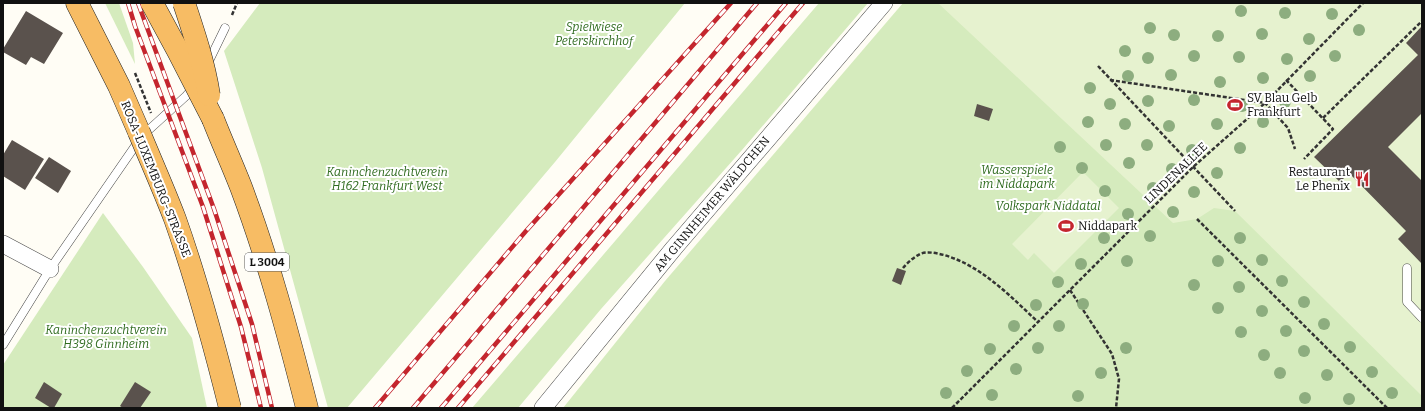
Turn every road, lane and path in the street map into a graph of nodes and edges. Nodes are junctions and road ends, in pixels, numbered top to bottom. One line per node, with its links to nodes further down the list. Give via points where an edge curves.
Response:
1 (77, 3): 27 (highway, ROSA-LUXEMBURG-STRASSE, bridge, via 128,105 174,218 196,282)
2 (152, 3): 13 (highway, L 3004, bridge)
3 (184, 3): 13 (highway, bridge, via 206,78)
4 (884, 3): 29 (street, AM GINNHEIMER WÄLDCHEN, via 674,248)
5 (1363, 3): 10 (path, LINDENALLEE)
6 (1422, 21): 12 (path)
7 (226, 28): 22 (lane, via 201,77 186,96 142,136)
8 (1098, 66): 9 (path)
9 (1110, 80): 11 (path); 16 (path)
10 (1286, 80): 11 (path, LINDENALLEE); 12 (path)
11 (1265, 103): 14 (path, via 1288,128); 16 (path, LINDENALLEE)
12 (1323, 118): 15 (path, via 1333,129)
13 (213, 120): 28 (highway, L 3004, via 241,186 263,251)
14 (1295, 149)
15 (1304, 159)
16 (1193, 167): 17 (path); 23 (path, LINDENALLEE)
17 (1235, 211)
18 (1197, 220): 32 (path)
19 (3, 244): 22 (street)
20 (903, 268): 25 (path, via 920,254 932,252 956,259 1000,288)
21 (1407, 268): 24 (lane, via 1407,302)
22 (50, 269): 26 (lane)
23 (1070, 290): 25 (path, LINDENALLEE); 31 (path, via 1112,354 1119,379)
24 (1422, 318)
25 (1038, 322): 30 (path, LINDENALLEE)
26 (3, 345)
27 (230, 408)
28 (307, 408)
29 (543, 408)
30 (952, 408)
31 (1116, 408)
32 (1387, 408)

